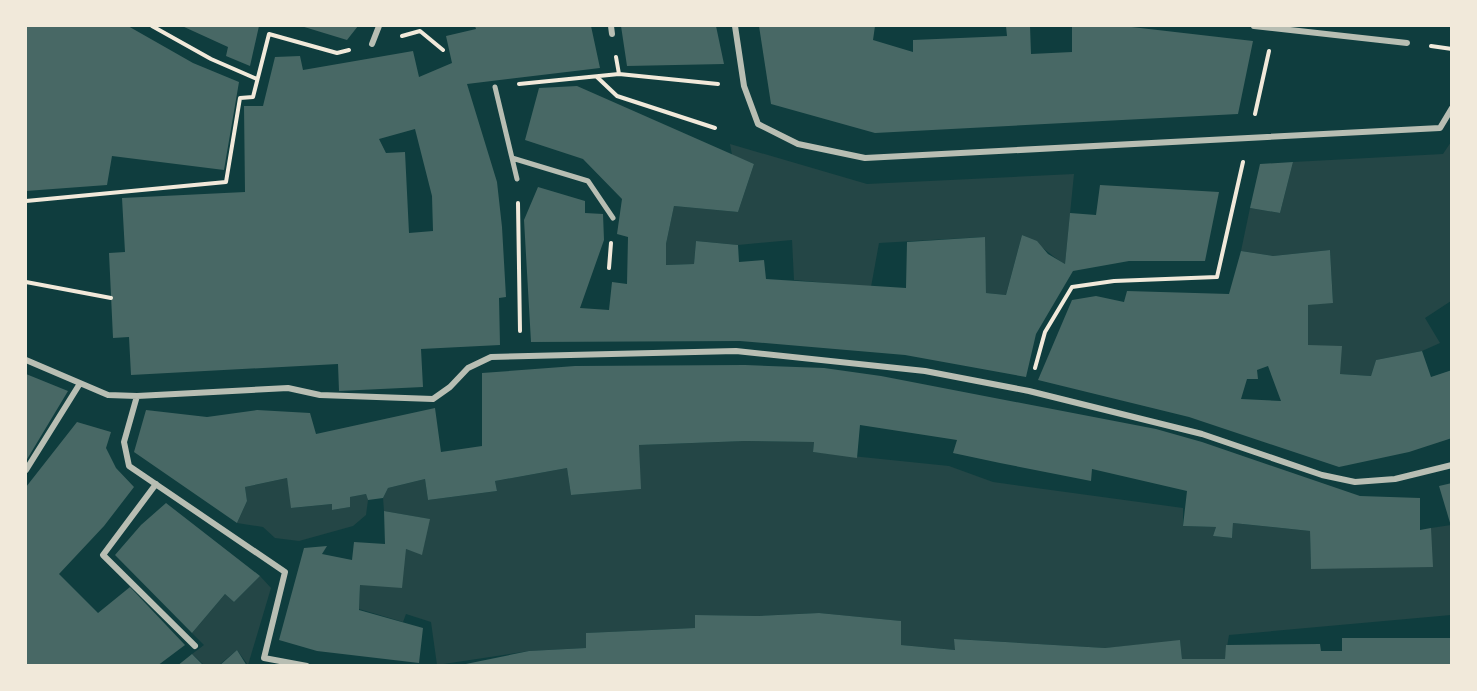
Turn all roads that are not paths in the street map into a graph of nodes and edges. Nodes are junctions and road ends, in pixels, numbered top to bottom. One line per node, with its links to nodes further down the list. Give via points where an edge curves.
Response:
1 (379, 26): 6 (street)
2 (611, 26): 5 (street)
3 (735, 26): 9 (street, via 744,86 758,124 798,144 865,158 1440,128)
4 (1254, 26): 7 (street)
5 (612, 34)
6 (372, 44)
7 (1407, 44)
8 (495, 87): 10 (street)
9 (1452, 108)
10 (512, 158): 11 (street); 12 (street, via 588,181)
11 (517, 179)
12 (613, 218)
13 (26, 360): 14 (street)
14 (79, 385): 15 (street, via 108,395); 17 (street)
15 (137, 396): 16 (street, via 288,388 320,395 433,399 468,368 491,357 736,351 925,371 1029,391 1202,434 1323,476 1355,482 1395,480); 18 (street, via 124,442 129,466)
16 (1452, 465)
17 (26, 470)
18 (156, 484): 19 (street, via 103,555); 20 (street, via 285,572 264,658)
19 (195, 646)
20 (307, 666)

